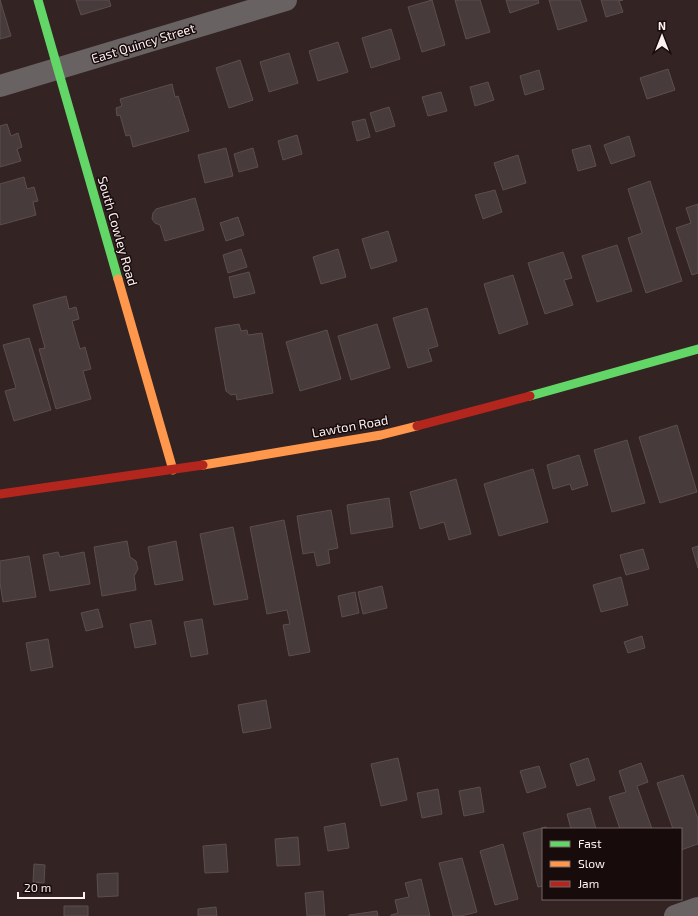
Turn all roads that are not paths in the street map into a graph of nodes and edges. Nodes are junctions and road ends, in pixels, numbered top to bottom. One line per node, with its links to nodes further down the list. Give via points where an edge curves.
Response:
1 (38, 0): 3 (street, South Cowley Road)
2 (286, 0): 3 (street, East Quincy Street)
3 (58, 68): 4 (street, East Quincy Street); 6 (street, South Cowley Road)
4 (0, 86)
5 (698, 348): 6 (street, Lawton Road, via 572,385 381,435)
6 (173, 470): 7 (street, Lawton Road)
7 (0, 494)
8 (698, 908): 9 (street)
9 (674, 916)

